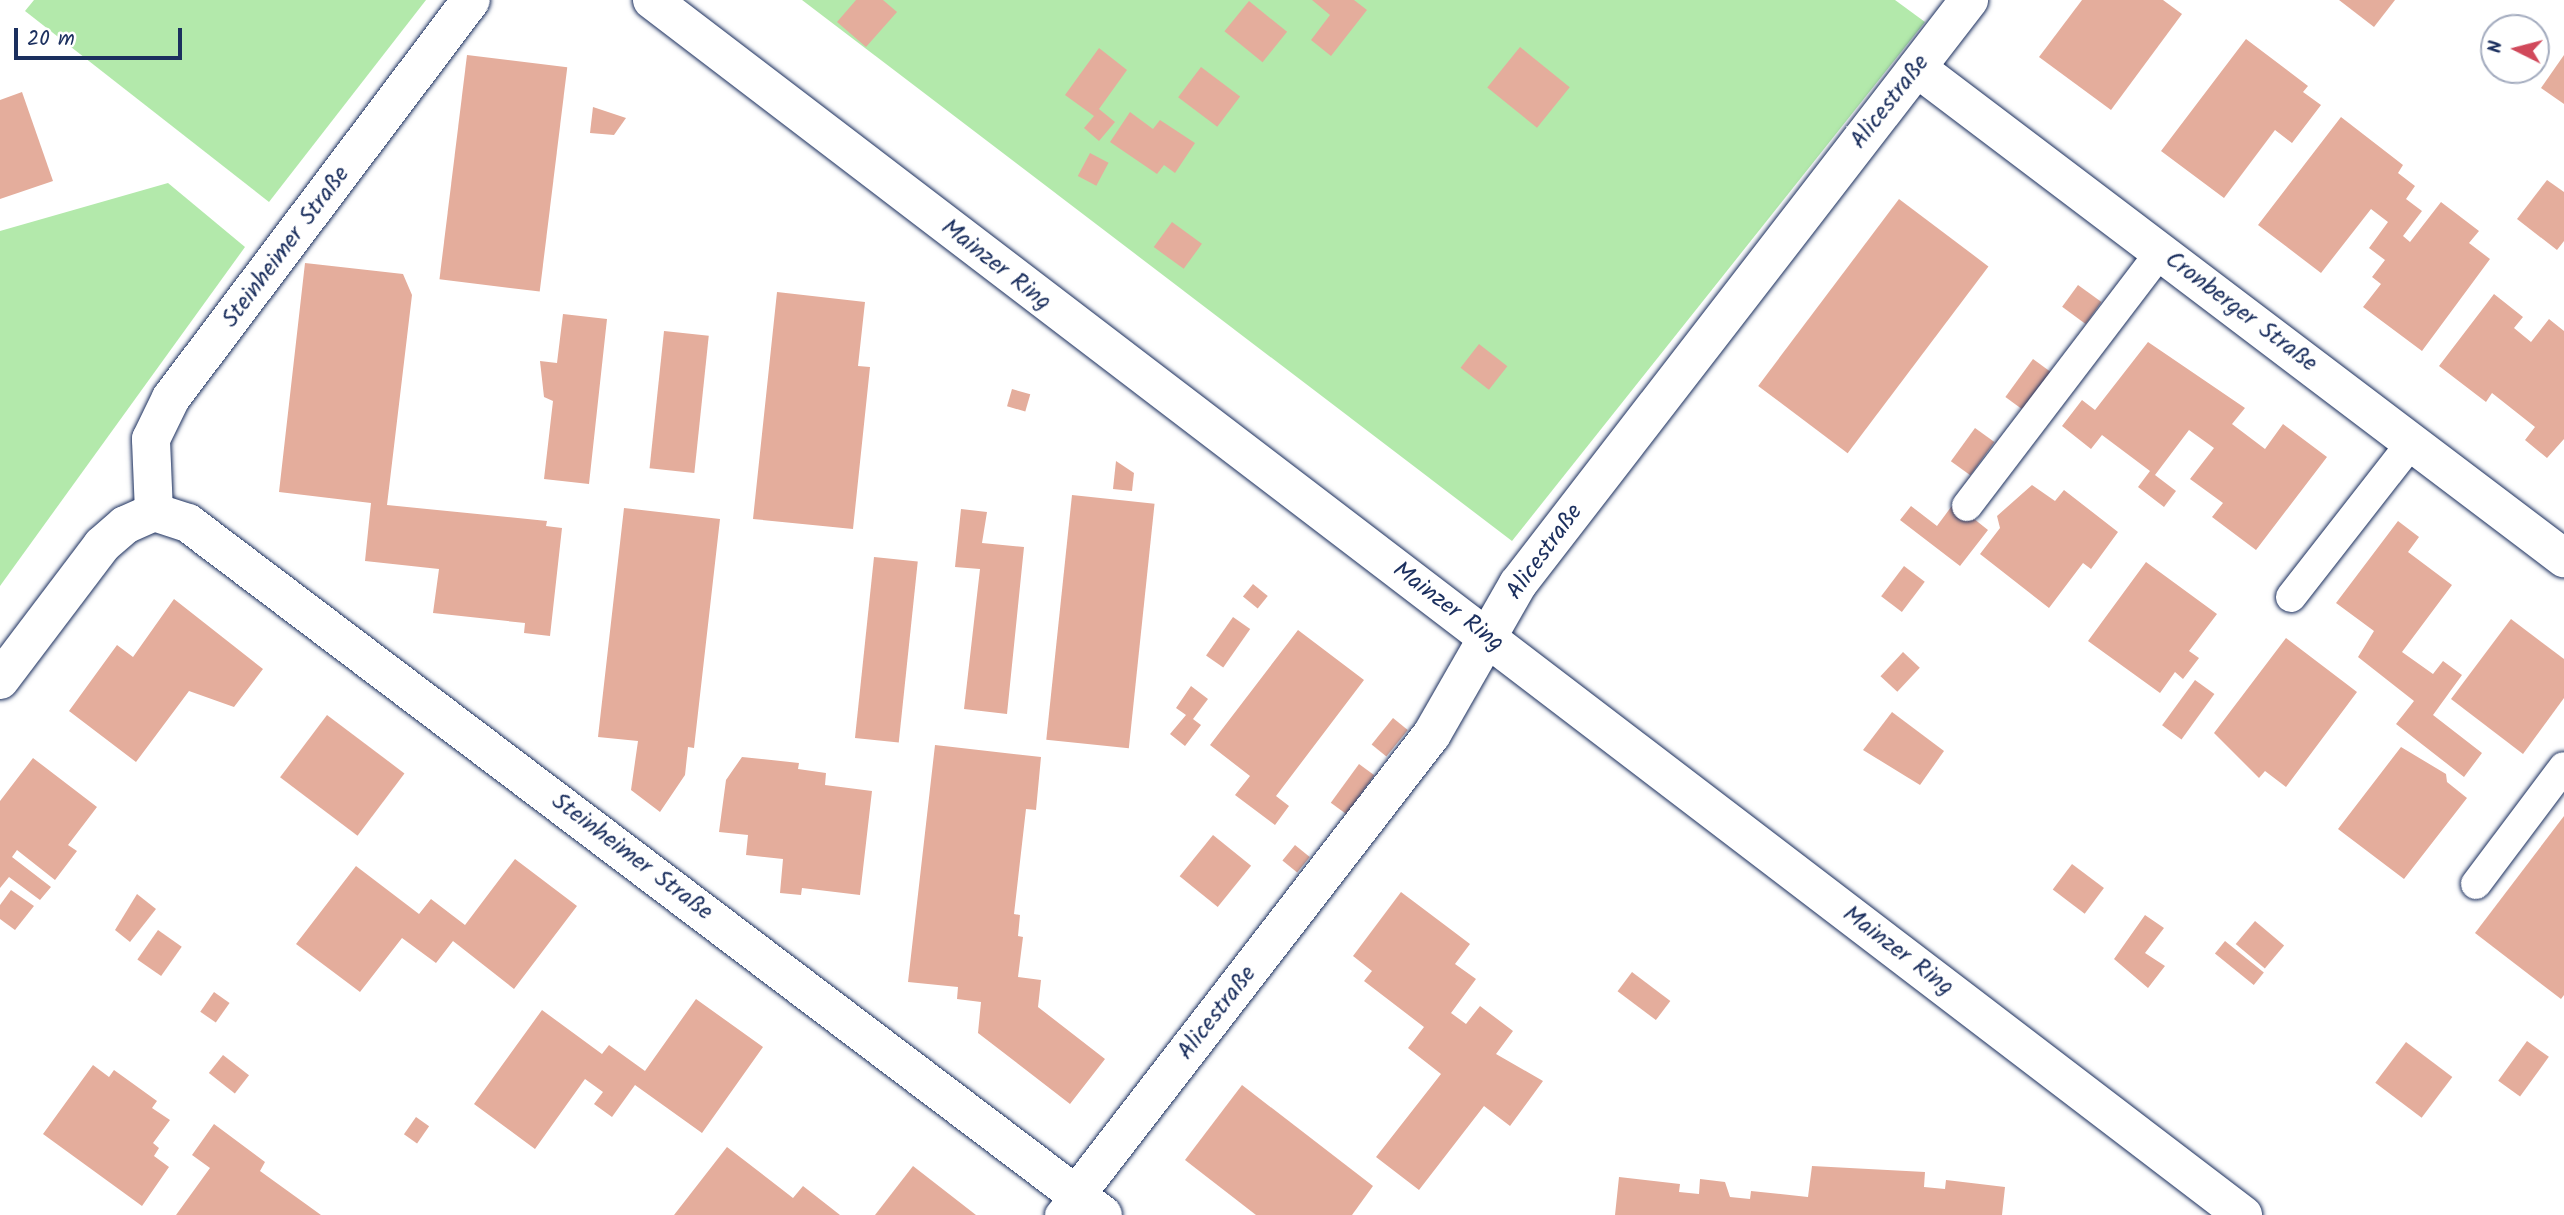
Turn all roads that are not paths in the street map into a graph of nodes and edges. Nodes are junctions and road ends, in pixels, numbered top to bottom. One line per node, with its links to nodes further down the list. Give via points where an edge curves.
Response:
1 (471, 0): 8 (street, Steinheimer Straße, via 172,397 151,439)
2 (652, 0): 11 (street, Mainzer Ring)
3 (1969, 0): 4 (street, Alicestraße)
4 (1917, 68): 5 (street, Cronberger Straße); 11 (street, Alicestraße, via 1518,584)
5 (2161, 251): 6 (street, Cronberger Straße); 7 (lane)
6 (2412, 442): 9 (street, Cronberger Straße); 10 (lane)
7 (1967, 506)
8 (154, 512): 12 (street, via 102,545); 15 (street, Steinheimer Straße, via 188,523)
9 (2564, 558)
10 (2291, 597)
11 (1488, 637): 15 (street, Alicestraße, via 1432,734); 16 (street, Mainzer Ring)
12 (0, 680)
13 (2564, 767): 14 (lane)
14 (2476, 884)
15 (1080, 1208)
16 (2243, 1215)

